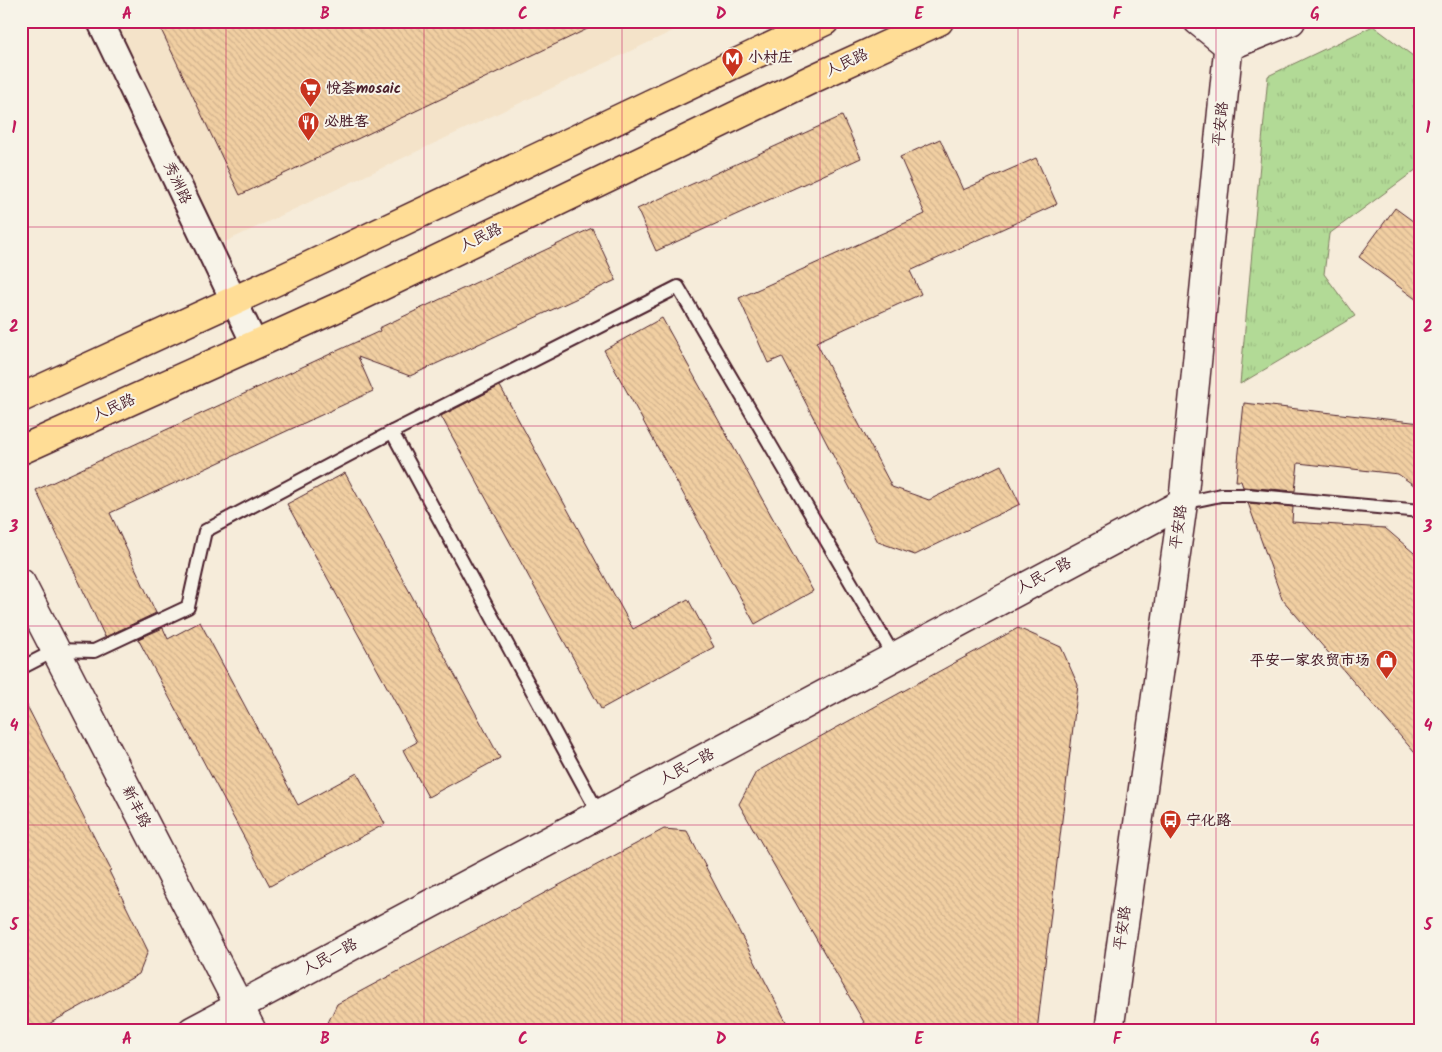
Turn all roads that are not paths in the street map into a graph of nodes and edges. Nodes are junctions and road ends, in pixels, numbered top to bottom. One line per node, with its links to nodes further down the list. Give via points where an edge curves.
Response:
1 (100, 21): 7 (street, 秀洲路)
2 (825, 21): 7 (main road)
3 (939, 21): 8 (main road, 人民路)
4 (1198, 21): 6 (street)
5 (1291, 21): 6 (street)
6 (1230, 34): 12 (street, 平安路)
7 (233, 301): 8 (street, 秀洲路); 9 (main road)
8 (255, 345): 11 (main road, 人民路)
9 (21, 398)
10 (392, 432): 15 (lane, via 205,531 188,607 94,651); 16 (lane, via 678,287); 18 (lane)
11 (21, 450)
12 (1182, 503): 13 (lane, via 1221,495 1246,495); 16 (street, 人民一路); 22 (street, 平安路)
13 (1421, 511)
14 (21, 583): 15 (street, 新丰路)
15 (56, 650): 17 (lane); 19 (street, 新丰路)
16 (894, 656): 18 (street, 人民一路)
17 (21, 668)
18 (599, 814): 19 (street, 人民一路)
19 (238, 1006): 20 (street, 人民一路); 21 (street, 新丰路)
20 (192, 1031)
21 (252, 1031)
22 (1109, 1031)

